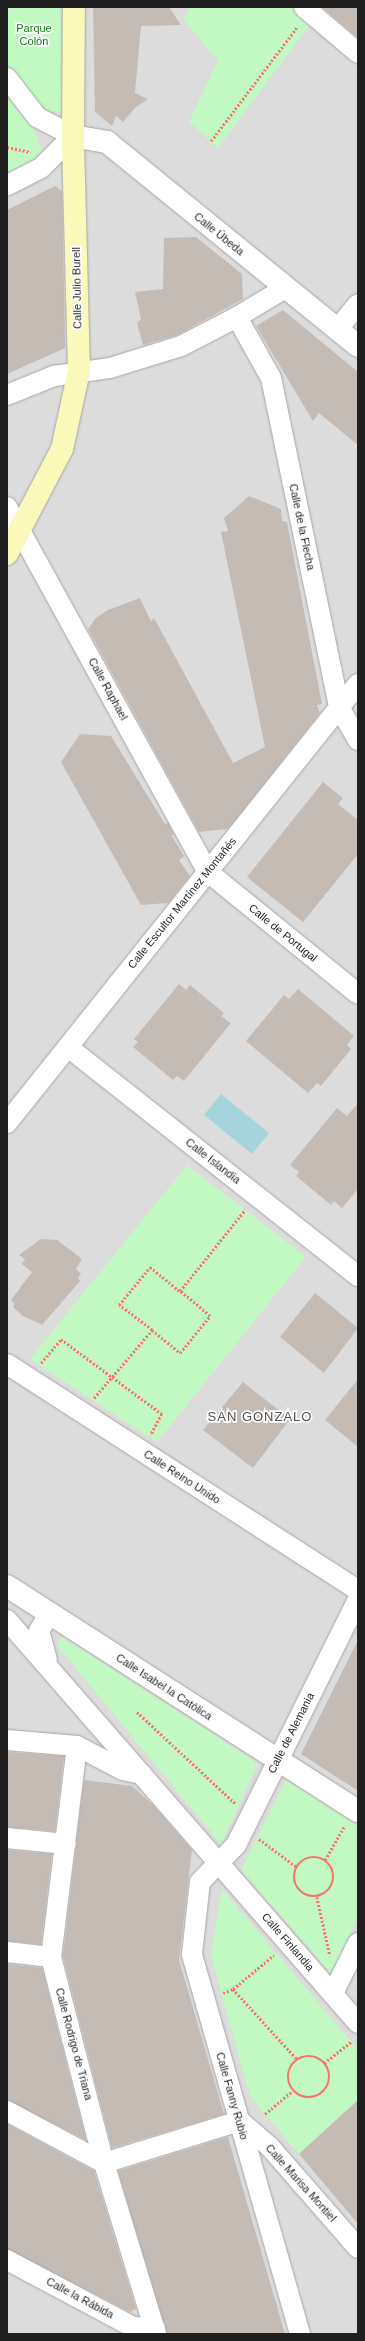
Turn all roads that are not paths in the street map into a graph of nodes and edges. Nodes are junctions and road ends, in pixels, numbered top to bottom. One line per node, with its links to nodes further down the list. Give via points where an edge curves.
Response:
1 (74, 7): 5 (main road, Calle Julio Burell)
2 (303, 13): 3 (street)
3 (358, 53)
4 (7, 78): 5 (street, via 37,117)
5 (73, 136): 6 (street, via 41,168); 7 (street, Calle Úbeda, via 107,142); 12 (main road, Calle Julio Burell)
6 (7, 185)
7 (285, 288): 9 (street); 10 (street, Calle Úbeda)
8 (358, 304): 10 (street)
9 (237, 317): 12 (street, via 181,346 110,368); 18 (street, Calle de la Flecha, via 271,378)
10 (337, 330): 11 (street, Calle Úbeda)
11 (358, 346)
12 (79, 372): 13 (street, via 54,376); 15 (main road, Calle Julio Burell, via 62,449)
13 (7, 395)
14 (7, 507): 15 (street, Calle Raphael)
15 (21, 529): 16 (main road, Calle Julio Burell); 20 (street, Calle Raphael)
16 (7, 554)
17 (358, 684): 18 (street, Calle Escultor Martínez Montañés)
18 (339, 707): 19 (street, Calle de la Flecha); 20 (street, Calle Escultor Martínez Montañés)
19 (358, 740)
20 (208, 872): 21 (street, Calle de Portugal); 22 (street, Calle Escultor Martínez Montañés)
21 (358, 994)
22 (68, 1047): 23 (street, Calle Escultor Martínez Montañés); 24 (street, Calle Islandia)
23 (7, 1123)
24 (358, 1276)
25 (7, 1364): 27 (street, Calle Reino Unido)
26 (7, 1586): 29 (street, Calle Isabel la Católica)
27 (358, 1590)
28 (358, 1599): 34 (street, Calle de Alemania)
29 (50, 1613): 31 (street, via 39,1631); 34 (street, Calle Isabel la Católica)
30 (7, 1620): 31 (street)
31 (48, 1664): 35 (street)
32 (7, 1740): 33 (street)
33 (77, 1746): 35 (street, via 123,1770); 38 (street, Calle Rodrigo de Triana)
34 (278, 1760): 36 (street, Calle Isabel la Católica); 39 (street, Calle de Alemania, via 236,1845)
35 (142, 1774): 39 (street)
36 (353, 1815)
37 (7, 1838): 38 (street)
38 (66, 1844): 42 (street, Calle Rodrigo de Triana)
39 (218, 1861): 43 (street, Calle Finlandia); 46 (street, Calle Fanny Rubio, via 200,1882 192,1954)
40 (358, 1943): 43 (street)
41 (7, 1952): 42 (street)
42 (51, 1957): 47 (street, Calle Rodrigo de Triana)
43 (333, 1993): 44 (street, Calle Finlandia)
44 (358, 2023)
45 (7, 2111): 47 (street)
46 (240, 2121): 47 (street); 48 (street, Calle Marisa Montiel, via 269,2146); 51 (street, Calle Fanny Rubio)
47 (104, 2163): 50 (street, Calle Rodrigo de Triana)
48 (358, 2248)
49 (7, 2260): 50 (street, Calle la Rábida, via 133,2327)
50 (155, 2331)
51 (300, 2334)

